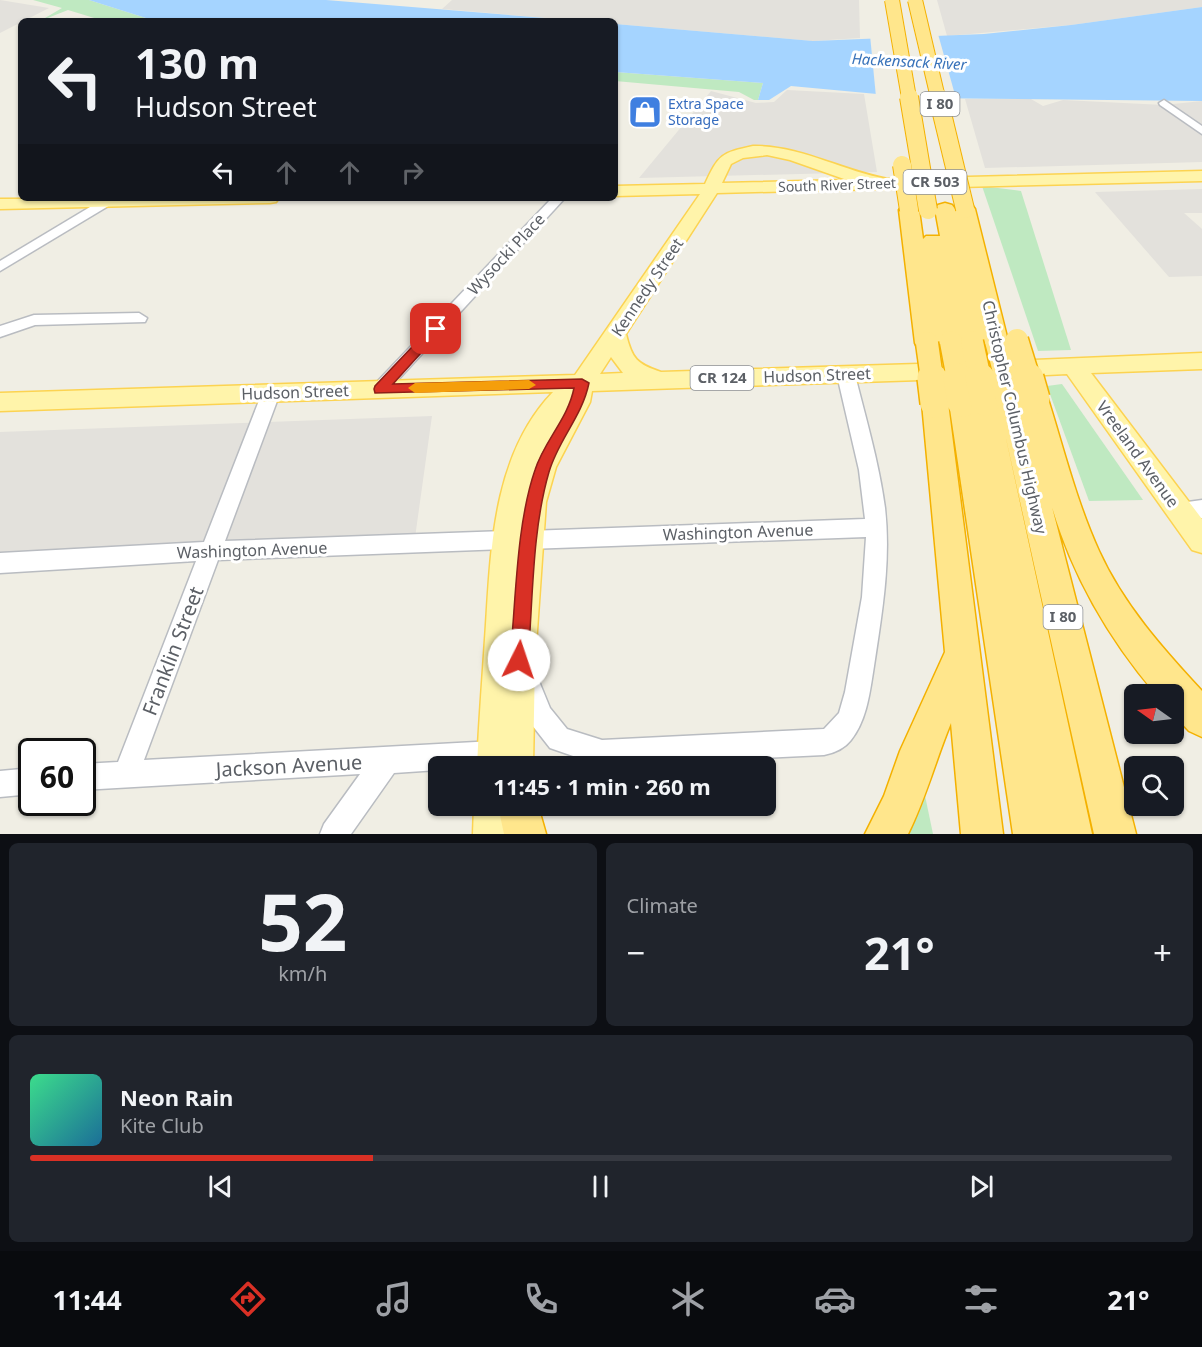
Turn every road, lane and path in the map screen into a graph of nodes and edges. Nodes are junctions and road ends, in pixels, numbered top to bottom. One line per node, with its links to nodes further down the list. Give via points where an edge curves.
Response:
1 (880, 0): 6 (highway)
2 (892, 0): 18 (highway, Christopher Columbus Highway / I 80, bridge)
3 (903, 0): 18 (highway, Christopher Columbus Highway / I 80)
4 (915, 0): 18 (highway, Christopher Columbus Highway / I 80, bridge)
5 (1164, 103): 7 (street)
6 (896, 116)
7 (1202, 131)
8 (900, 151): 18 (highway, Christopher Columbus Highway / I 80, bridge)
9 (1202, 176): 10 (main road, South River Street / CR 503)
10 (888, 184): 12 (main road, South River Street / CR 503); 12 (main road, Kennedy Street, via 782,152 754,150 724,161)
11 (648, 190): 12 (main road, South River Street / CR 503); 13 (main road, South River Street / CR 503); 19 (main road, via 678,204 685,213)
12 (711, 190): 19 (main road, Kennedy Street)
13 (618, 191)
14 (146, 201): 16 (main road)
15 (555, 201): 31 (street, Wysocki Place)
16 (105, 202): 17 (main road); 20 (street)
17 (0, 204)
18 (937, 209): 24 (highway, Christopher Columbus Highway / I 80); 24 (highway, Christopher Columbus Highway / I 80); 24 (highway, Christopher Columbus Highway / I 80, via 986,296)
19 (687, 227): 23 (main road, Kennedy Street)
20 (0, 267)
21 (139, 318): 22 (street, via 34,320)
22 (0, 332)
23 (615, 333): 28 (main road, via 621,358 637,373); 29 (main road, Kennedy Street)
24 (973, 341): 33 (highway, Christopher Columbus Highway / I 80, bridge); 33 (highway, Christopher Columbus Highway / I 80, bridge); 33 (highway, bridge)
25 (1202, 361): 26 (main road, Hudson Street / CR 124)
26 (1074, 367): 27 (main road, Hudson Street / CR 124); 36 (main road, Vreeland Avenue)
27 (846, 375): 28 (main road, Hudson Street / CR 124); 37 (street, via 863,445)
28 (661, 380): 29 (main road, Hudson Street / CR 124)
29 (582, 383): 30 (main road, Hudson Street / CR 124); 35 (main road, via 558,401); 38 (main road, via 578,402 543,468)
30 (512, 385): 31 (main road, Hudson Street / CR 124); 35 (main road, via 528,394 541,410)
31 (380, 389): 32 (main road, Hudson Street / CR 124)
32 (271, 393): 34 (main road, Hudson Street / CR 124); 40 (street, Franklin Street)
33 (985, 401): 42 (highway, Christopher Columbus Highway / I 80); 44 (highway, via 1078,537 1119,619 1153,666); 62 (highway, Christopher Columbus Highway / I 80); 63 (highway, Christopher Columbus Highway / I 80); 64 (highway, Christopher Columbus Highway / I 80)
34 (0, 402)
35 (540, 427): 38 (main road, via 514,491)
36 (1191, 509): 39 (main road, Vreeland Avenue)
37 (876, 528): 38 (street, Washington Avenue); 43 (street, via 875,587 855,700 849,721 829,741 602,753 560,739 541,716)
38 (516, 540): 40 (street, Washington Avenue); 43 (main road); 45 (main road)
39 (1202, 541)
40 (210, 551): 41 (street, Washington Avenue); 49 (street, Franklin Street)
41 (0, 563)
42 (962, 651): 60 (highway); 61 (highway, Christopher Columbus Highway / I 80)
43 (519, 660): 46 (main road)
44 (1202, 718)
45 (501, 756)
46 (502, 756)
47 (386, 761): 48 (street, Jackson Avenue); 49 (street, Jackson Avenue); 56 (street)
48 (428, 761)
49 (126, 774): 50 (street, Jackson Avenue)
50 (96, 776)
51 (18, 782): 52 (street)
52 (0, 784)
53 (492, 816): 57 (main road)
54 (515, 816): 58 (street)
55 (519, 816): 59 (highway)
56 (334, 834)
57 (491, 834)
58 (512, 834)
59 (525, 834)
60 (886, 834)
61 (982, 834)
62 (1034, 834)
63 (1071, 834)
64 (1115, 834)

